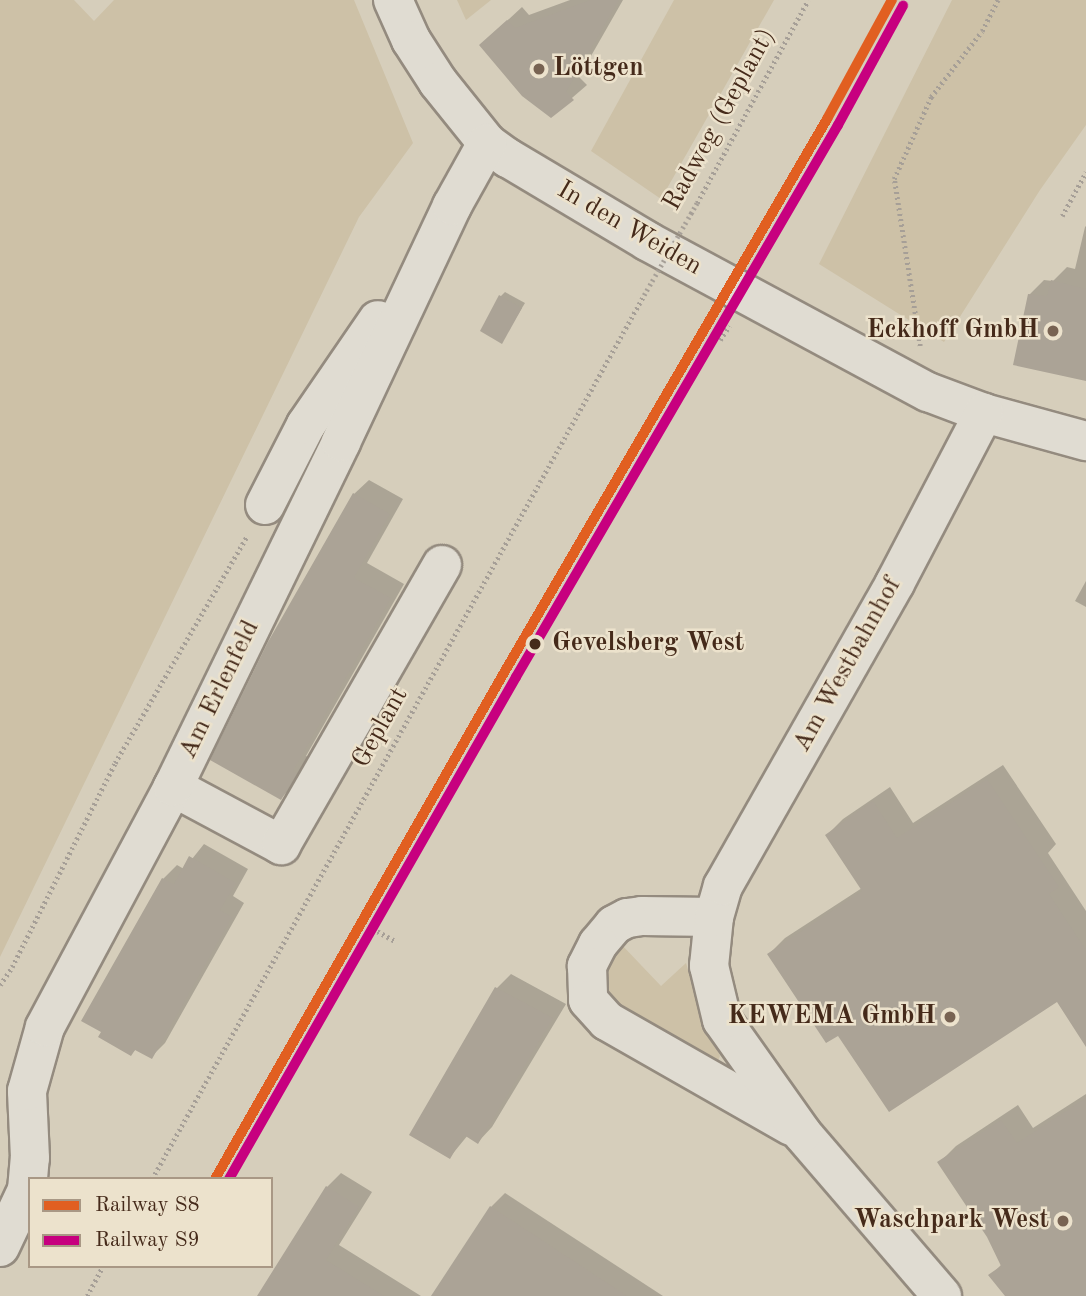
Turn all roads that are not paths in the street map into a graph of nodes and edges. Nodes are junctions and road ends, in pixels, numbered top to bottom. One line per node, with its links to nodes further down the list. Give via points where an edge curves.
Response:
1 (393, 0): 2 (street, In den Weiden, via 438,82)
2 (487, 143): 3 (street, Am Erlenfeld); 4 (street, In den Weiden, via 647,241 928,392)
3 (409, 301): 6 (street, via 380,316 306,425); 8 (street, Am Erlenfeld)
4 (984, 414): 5 (street, In den Weiden); 9 (street, Am Westbahnhof, via 895,583 723,886)
5 (1086, 441)
6 (265, 505)
7 (442, 565): 8 (street, via 281,845)
8 (173, 787): 11 (street, Am Erlenfeld, via 45,1027 27,1091)
9 (714, 918): 10 (street, Am Westbahnhof, via 709,966 722,1020); 10 (street, Am Westbahnhof, via 642,916 614,925 587,966 589,1000 607,1021)
10 (802, 1133): 14 (street, Am Westbahnhof)
11 (28, 1177)
12 (28, 1179): 13 (street, Am Erlenfeld)
13 (0, 1247)
14 (942, 1296)

